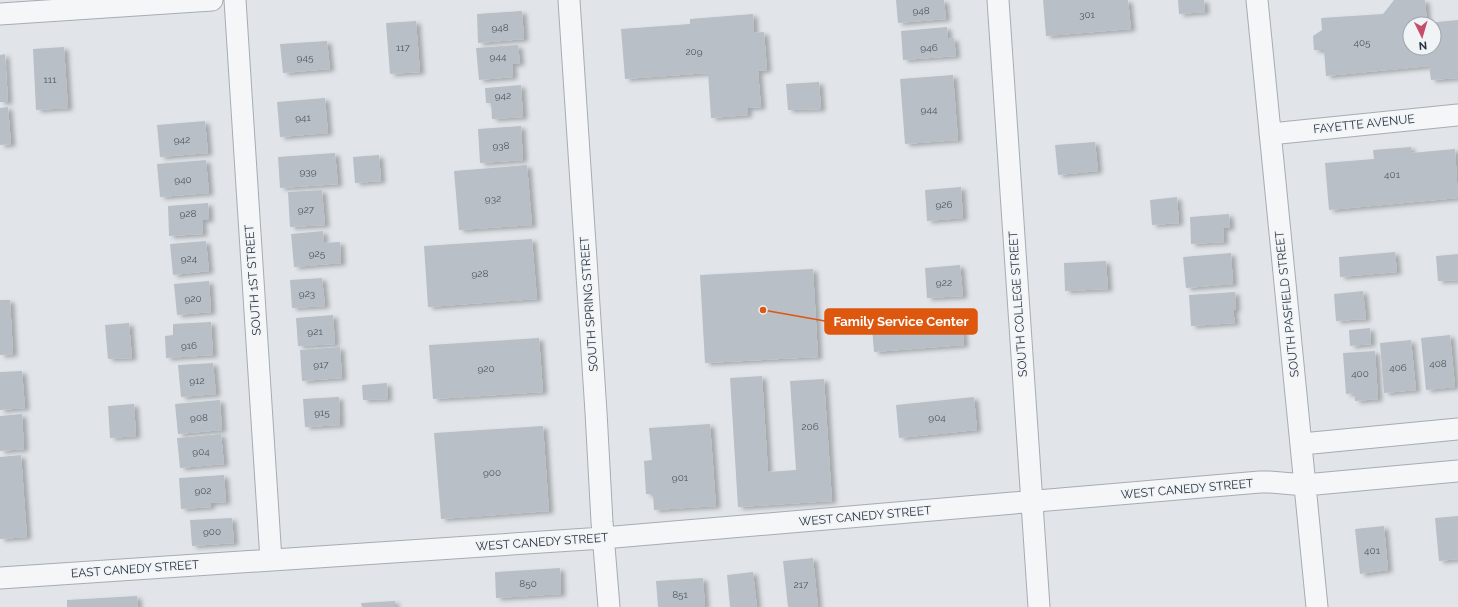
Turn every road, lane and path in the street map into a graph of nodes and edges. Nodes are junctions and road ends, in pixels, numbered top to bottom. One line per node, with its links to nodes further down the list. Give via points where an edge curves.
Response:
1 (212, 0): 6 (street)
2 (235, 0): 15 (street, SOUTH 1ST STREET)
3 (568, 0): 14 (street, SOUTH SPRING STREET)
4 (998, 0): 13 (street, SOUTH COLLEGE STREET)
5 (1257, 0): 8 (street, SOUTH PASFIELD STREET)
6 (0, 14)
7 (1458, 115): 8 (street, FAYETTE AVENUE)
8 (1270, 134): 10 (street, SOUTH PASFIELD STREET)
9 (1458, 429): 10 (street)
10 (1302, 444): 12 (street, SOUTH PASFIELD STREET)
11 (1458, 471): 12 (street, WEST CANEDY STREET)
12 (1305, 486): 13 (street, WEST CANEDY STREET, via 1260,482); 19 (street, SOUTH PASFIELD STREET)
13 (1032, 502): 14 (street, WEST CANEDY STREET); 18 (street, SOUTH COLLEGE STREET)
14 (603, 538): 15 (street, WEST CANEDY STREET); 17 (street, SOUTH SPRING STREET)
15 (270, 560): 16 (street, EAST CANEDY STREET)
16 (0, 578)
17 (609, 607)
18 (1039, 607)
19 (1317, 607)

